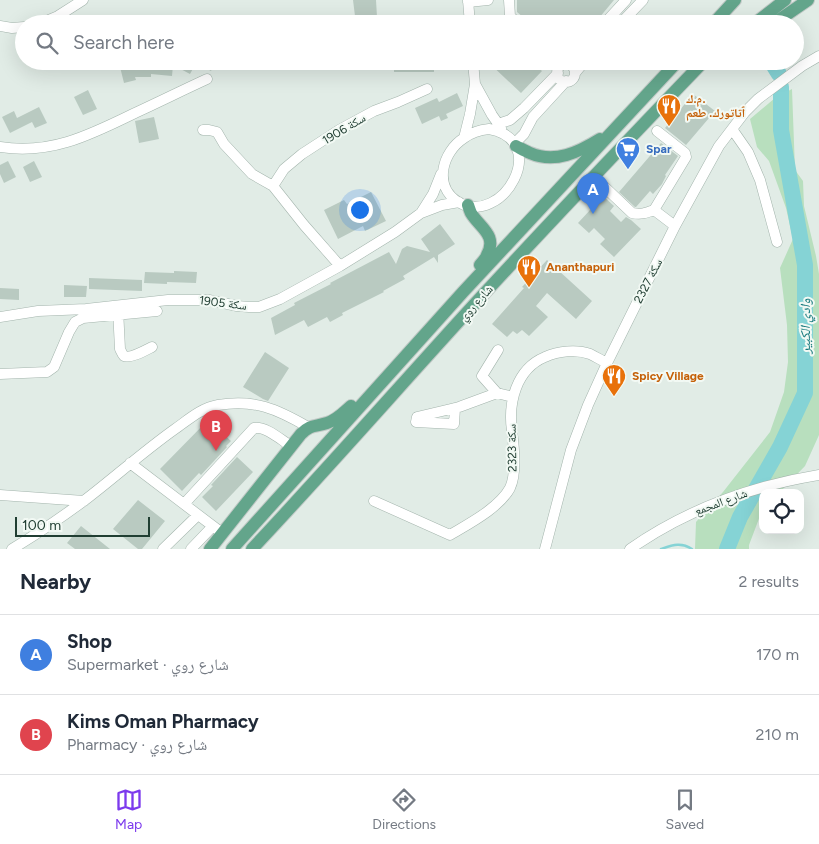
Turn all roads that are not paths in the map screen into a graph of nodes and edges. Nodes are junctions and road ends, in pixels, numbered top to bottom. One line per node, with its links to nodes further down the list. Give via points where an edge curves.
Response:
1 (83, 0): 11 (street)
2 (488, 0): 9 (street)
3 (509, 0): 13 (street)
4 (626, 0): 14 (street)
5 (643, 0): 15 (street)
6 (735, 0): 10 (main road)
7 (785, 0): 16 (main road)
8 (808, 0): 17 (main road)
9 (468, 1): 12 (street)
10 (727, 5)
11 (60, 15)
12 (469, 15)
13 (510, 15)
14 (612, 15)
15 (629, 15)
16 (766, 15)
17 (787, 15)
18 (0, 26): 19 (street)
19 (15, 28)
20 (819, 56): 21 (street, سكة 2327)
21 (804, 65)
22 (474, 70): 33 (street)
23 (558, 70): 36 (street, via 524,108 510,120)
24 (561, 70): 32 (street, via 559,78)
25 (574, 70): 30 (street)
26 (578, 70): 30 (street)
27 (670, 70): 35 (main road, شارع روي)
28 (695, 70): 45 (main road, شارع روي)
29 (797, 70): 37 (street, سكة 2327, via 758,99)
30 (575, 73): 32 (street)
31 (207, 79): 43 (street, via 74,141 44,148 16,150)
32 (566, 81): 42 (street, via 533,117)
33 (475, 84): 36 (street); 41 (street)
34 (427, 90): 46 (street, سكة 1906, via 374,111 339,130 284,169)
35 (624, 120): 42 (main road, via 601,139 568,155 536,155); 53 (main road, شارع روي)
36 (498, 124): 40 (street)
37 (732, 129): 50 (street, سكة 2327, via 719,146); 51 (street, via 748,152 760,180)
38 (203, 130): 46 (street, via 216,132 252,174)
39 (657, 132): 48 (street, via 686,157)
40 (505, 134): 41 (street, via 489,129); 42 (street)
41 (464, 138): 44 (street, via 451,150)
42 (515, 145): 47 (street, via 519,167 511,186 494,201 475,206)
43 (0, 147)
44 (443, 170): 47 (street, via 446,190); 49 (street, سكة 1905)
45 (594, 176): 48 (street, via 632,213 638,215); 69 (main road, شارع روي)
46 (272, 186): 52 (street)
47 (464, 204): 49 (street, سكة 1905, via 442,205); 53 (main road, via 486,229 491,246)
48 (654, 210): 50 (street)
49 (421, 213): 52 (street, سكة 1905)
50 (675, 226): 59 (street, سكة 2327)
51 (777, 242)
52 (340, 266): 54 (street, سكة 1905, via 259,307 209,300 168,300)
53 (463, 292): 60 (main road, شارع روي)
54 (118, 310): 55 (street); 56 (street, سكة 1905, via 86,308); 57 (street, via 122,355 130,357); 61 (street, via 75,322 54,367 48,372)
55 (157, 311)
56 (0, 317)
57 (152, 348)
58 (498, 350): 62 (street, via 482,376)
59 (607, 363): 63 (street, سكة 2323, via 588,354 555,353 531,365 517,384); 83 (street, سكة 2327, via 571,450)
60 (396, 367): 65 (main road, via 340,416); 80 (main road, شارع روي)
61 (0, 374)
62 (497, 393): 63 (street); 64 (street)
63 (513, 397): 72 (street, سكة 2323, via 513,477 510,487 491,509 450,535)
64 (455, 408)
65 (308, 427): 66 (main road); 67 (street, via 265,406 218,405 195,414)
66 (291, 446): 73 (street, via 264,428 254,428); 75 (main road)
67 (130, 464): 71 (street); 73 (street)
68 (819, 476): 84 (street, شارع المجمع, via 752,491 684,516)
69 (307, 490): 81 (main road, شارع روي); 82 (main road)
70 (0, 495): 71 (street)
71 (84, 501): 76 (street)
72 (374, 501)
73 (184, 504): 74 (street)
74 (198, 515): 75 (street); 77 (street)
75 (218, 530): 78 (street); 79 (main road)
76 (12, 549)
77 (163, 549)
78 (191, 549)
79 (210, 549)
80 (232, 549)
81 (252, 549)
82 (260, 549)
83 (545, 549)
84 (630, 549)

